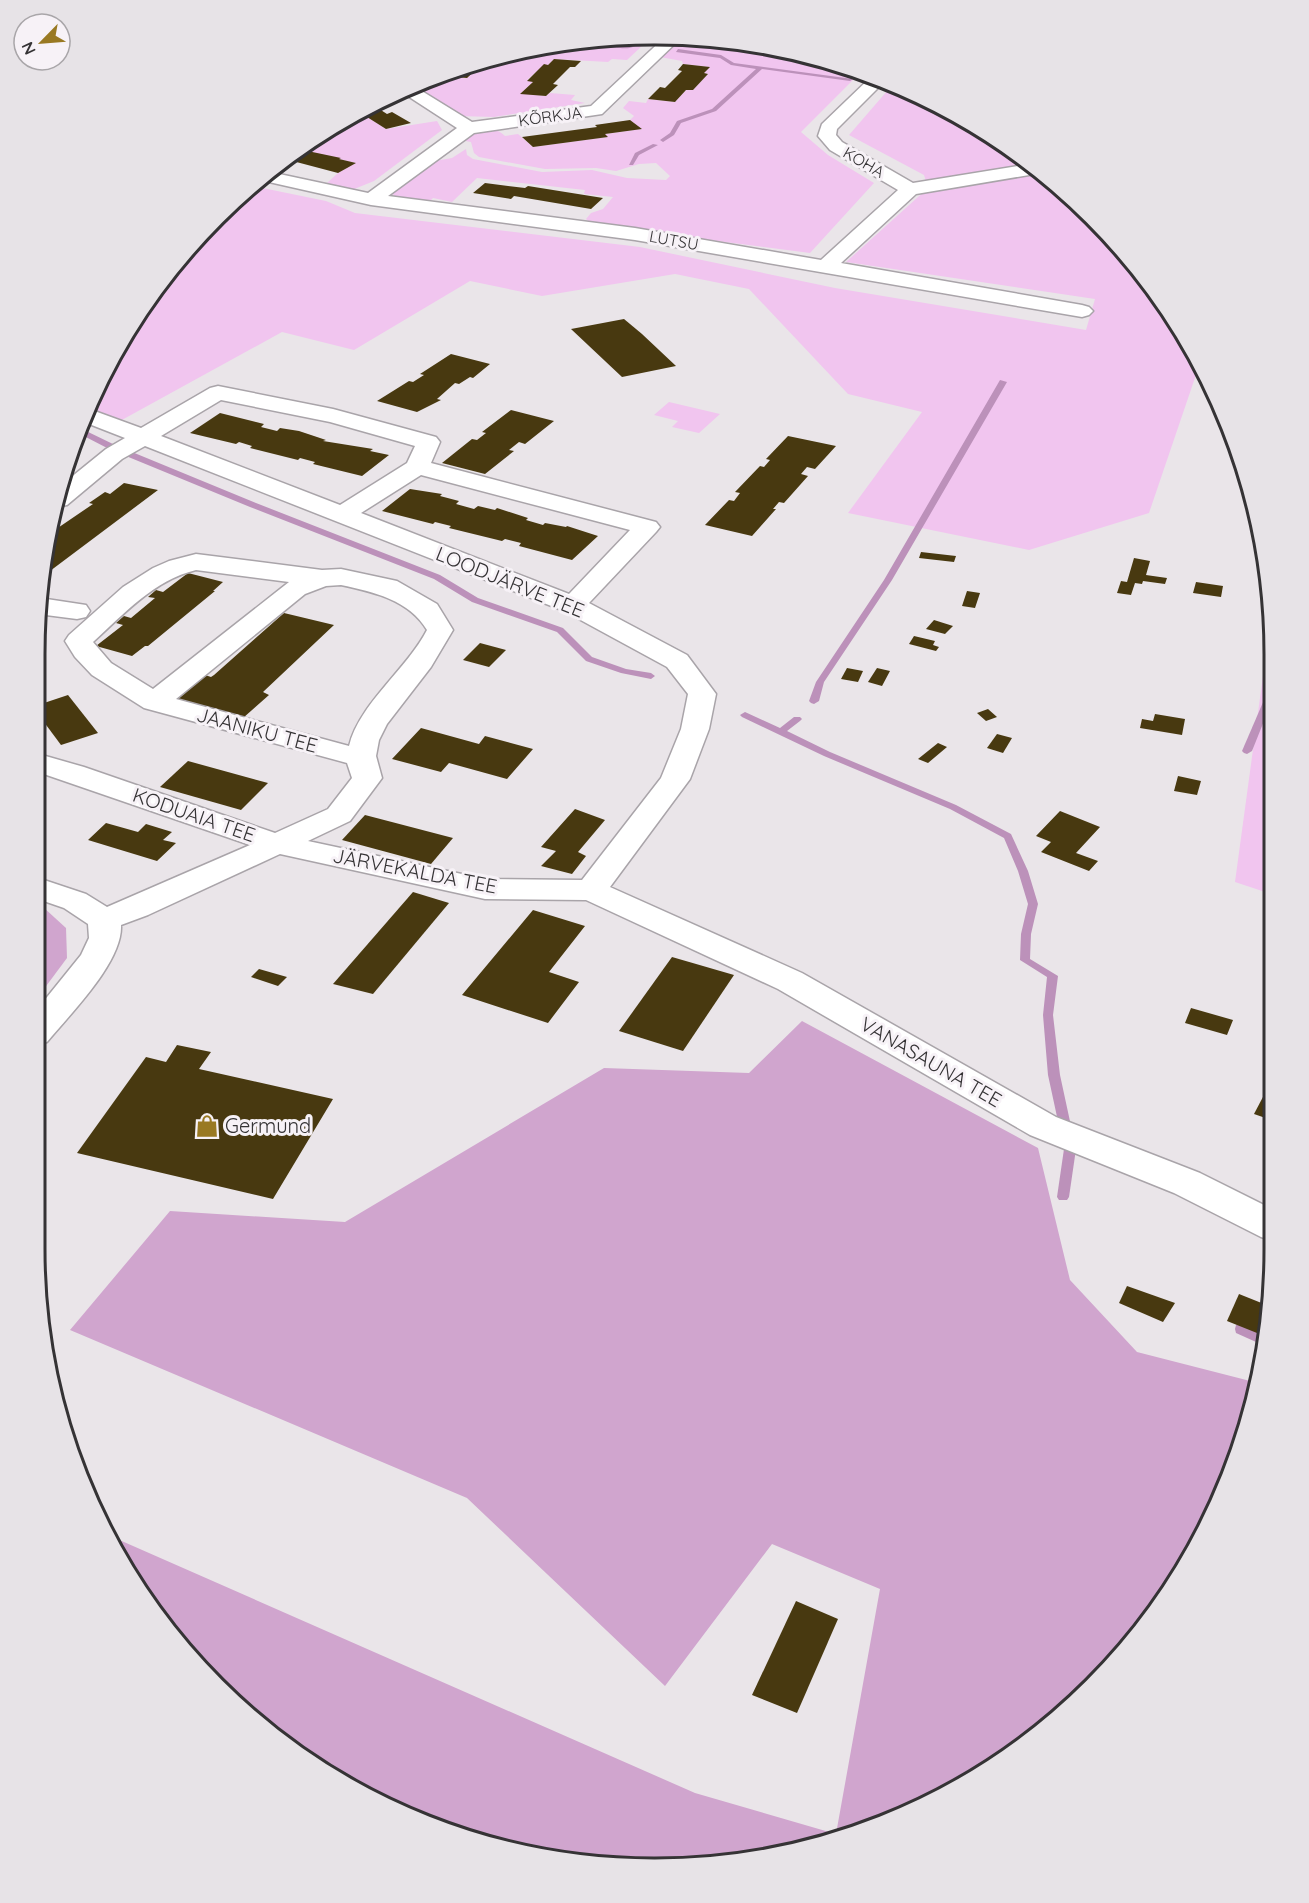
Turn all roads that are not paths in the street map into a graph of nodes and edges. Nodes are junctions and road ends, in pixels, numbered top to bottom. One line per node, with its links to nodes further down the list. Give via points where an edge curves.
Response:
1 (665, 45): 4 (street, KÕRKJA, via 596,110)
2 (872, 85): 7 (street, KOHA, via 828,128 827,136 836,146)
3 (415, 94): 4 (street)
4 (469, 128): 8 (street, KÕRKJA)
5 (1026, 171): 7 (street)
6 (274, 178): 8 (street, LUTSU)
7 (910, 189): 9 (street, KOHA)
8 (370, 199): 9 (street, LUTSU, via 635,234)
9 (826, 266): 10 (street, LUTSU)
10 (1082, 311)
11 (92, 419): 12 (street, LOODJÄRVE TEE)
12 (129, 445): 13 (street, via 218,393 333,416 428,442); 14 (street); 15 (street, LOODJÄRVE TEE)
13 (417, 467): 15 (street); 17 (street, via 647,527)
14 (67, 493)
15 (342, 516): 17 (street, LOODJÄRVE TEE)
16 (322, 578): 20 (street, JAANIKU TEE, via 296,588); 20 (street, JAANIKU TEE, via 196,562 159,573 79,641 84,652 108,675); 21 (street, JAANIKU TEE, via 388,587 428,610 440,630 433,647 364,739)
17 (573, 605): 24 (street, LOODJÄRVE TEE, via 677,661 702,694 695,729 675,779)
18 (47, 607): 19 (street)
19 (77, 611)
20 (154, 702): 21 (street, JAANIKU TEE)
21 (361, 758): 23 (street, JAANIKU TEE, via 367,778 339,815)
22 (45, 765): 23 (street, KODUAIA TEE)
23 (277, 844): 24 (street, JÄRVEKALDA TEE, via 485,889); 26 (street, KODUAIA TEE)
24 (591, 890): 28 (street, VANASAUNA TEE, via 790,981 1043,1126 1187,1184)
25 (45, 891): 26 (street, via 75,901)
26 (104, 920): 27 (street, via 105,938 96,959)
27 (45, 1021)
28 (1264, 1222)

